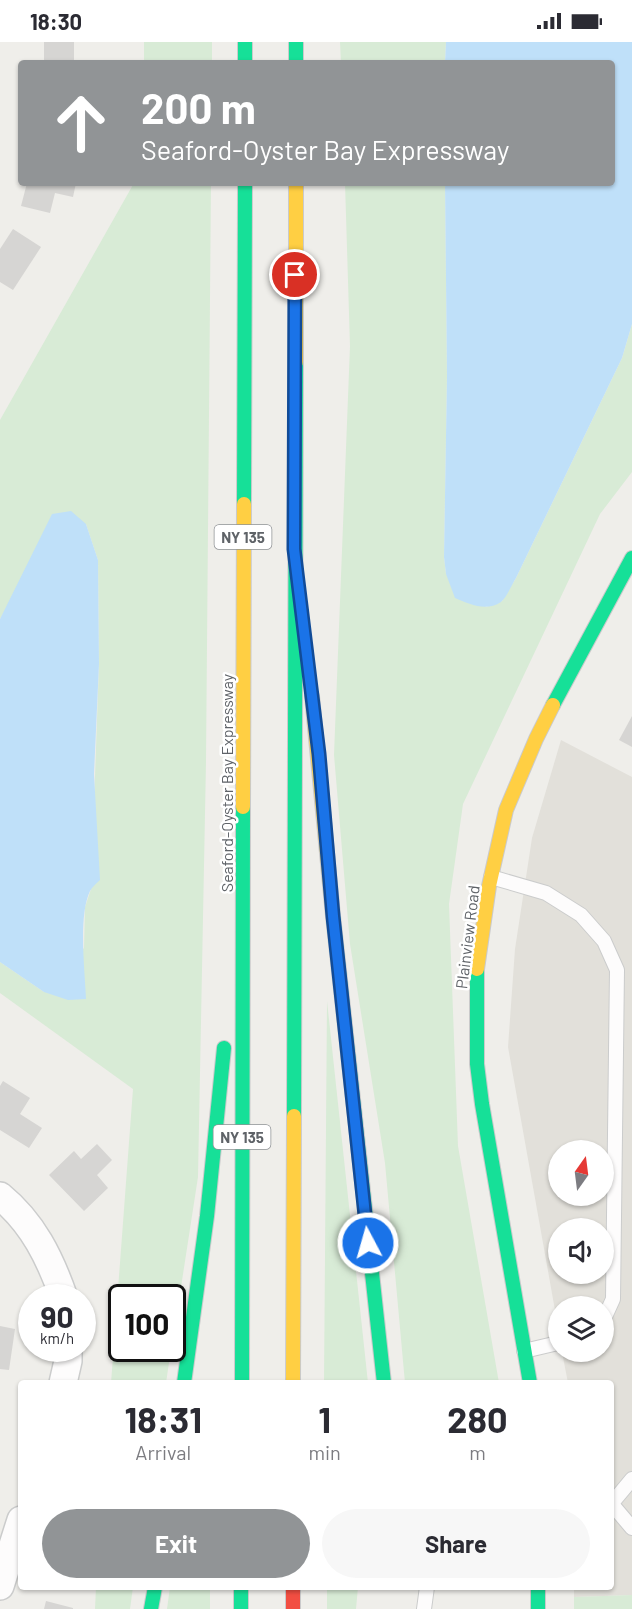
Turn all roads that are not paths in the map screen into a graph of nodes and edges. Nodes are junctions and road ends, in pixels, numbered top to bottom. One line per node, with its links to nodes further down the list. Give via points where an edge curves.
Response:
1 (245, 42): 3 (main road)
2 (296, 42): 4 (main road)
3 (245, 60)
4 (296, 60)
5 (244, 186): 10 (main road, Seaford-Oyster Bay Expressway / NY 135)
6 (296, 186): 7 (main road, NY 135)
7 (294, 549): 22 (main road, NY 135); 23 (main road)
8 (632, 558): 9 (main road, Plainview Road, via 536,739 506,810)
9 (490, 877): 15 (lane, via 546,893 580,915 604,941 617,970); 17 (main road, Plainview Road, via 476,979 477,1064)
10 (242, 891): 11 (main road); 21 (main road, Seaford-Oyster Bay Expressway / NY 135)
11 (229, 1007)
12 (226, 1030): 20 (main road, via 207,1216)
13 (0, 1196): 14 (street, via 32,1230 50,1259)
14 (59, 1284)
15 (613, 1296)
16 (548, 1345): 17 (lane)
17 (524, 1351): 24 (main road, Plainview Road)
18 (66, 1362): 19 (street)
19 (63, 1380)
20 (184, 1380)
21 (242, 1380)
22 (293, 1380)
23 (384, 1380)
24 (529, 1380)
25 (632, 1479): 26 (lane)
26 (614, 1499)
27 (614, 1506): 28 (lane)
28 (632, 1528)
29 (18, 1529): 30 (street)
30 (0, 1586)
31 (155, 1590): 36 (main road)
32 (242, 1590): 37 (main road)
33 (293, 1590): 38 (main road)
34 (427, 1590): 39 (lane)
35 (538, 1590): 40 (main road)
36 (152, 1609)
37 (241, 1609)
38 (293, 1609)
39 (424, 1609)
40 (538, 1609)

